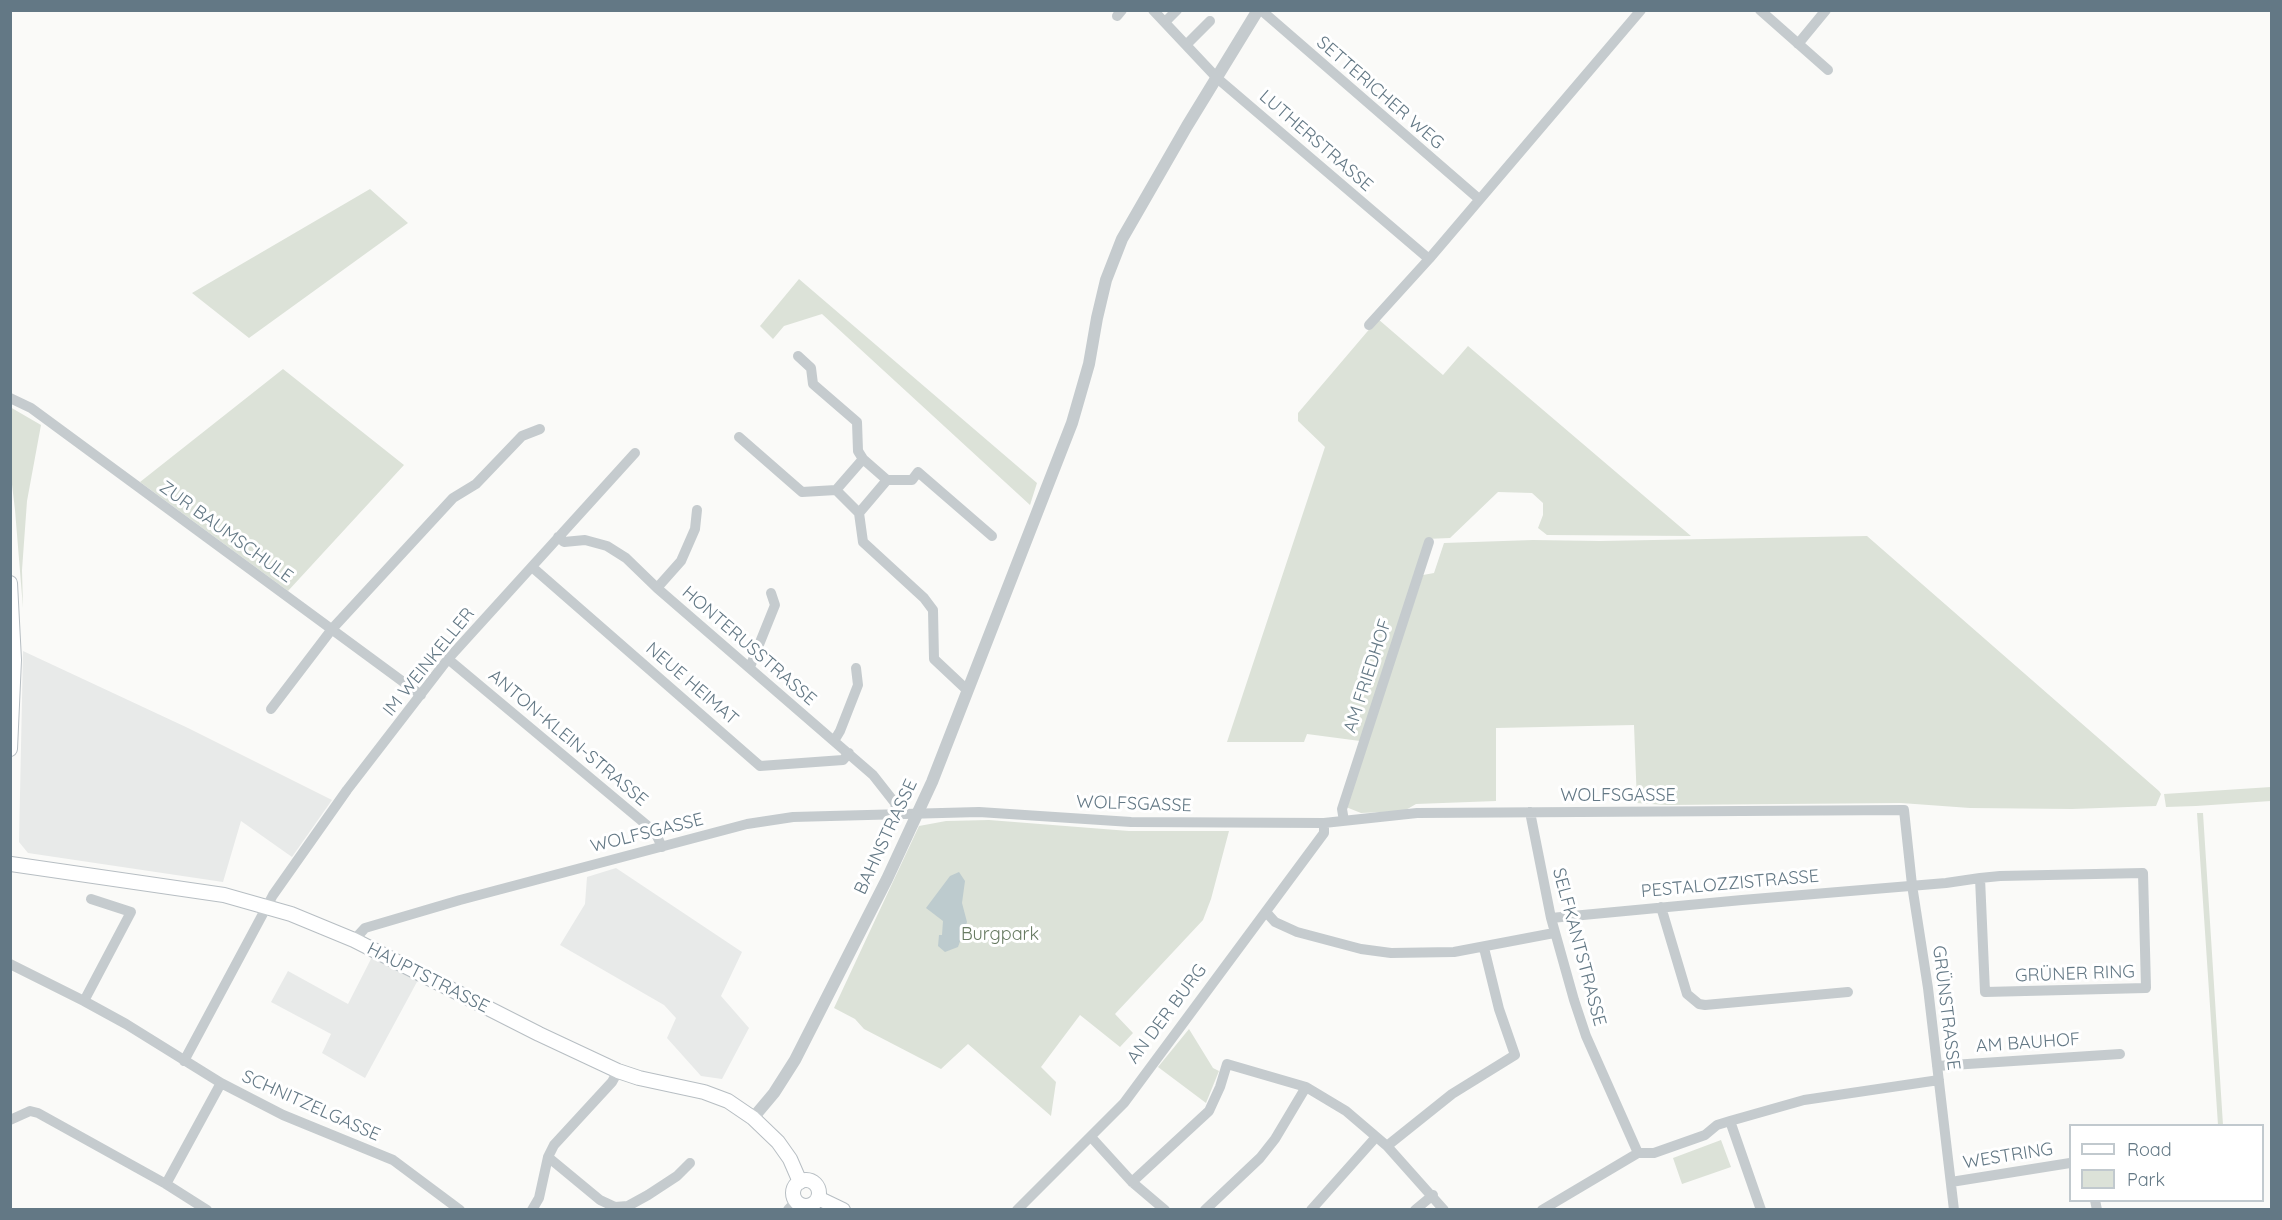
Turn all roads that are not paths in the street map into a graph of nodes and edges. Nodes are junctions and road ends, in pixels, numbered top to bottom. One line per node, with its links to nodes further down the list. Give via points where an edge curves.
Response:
1 (1153, 10): 8 (street, LUTHERSTRASSE)
2 (1177, 10): 8 (street)
3 (1260, 10): 12 (street, BAHNSTRASSE); 13 (street, SETTERICHER WEG)
4 (1641, 10): 13 (street)
5 (1760, 10): 9 (street)
6 (1826, 10): 9 (street)
7 (1210, 21): 10 (street)
8 (1165, 22): 10 (street, LUTHERSTRASSE)
9 (1798, 44): 11 (street)
10 (1186, 45): 12 (street, LUTHERSTRASSE)
11 (1828, 70)
12 (1217, 78): 14 (street, LUTHERSTRASSE); 37 (street, BAHNSTRASSE, via 1122,239 1111,265 1081,395)
13 (1479, 199): 14 (street)
14 (1429, 259): 15 (street)
15 (1369, 325)
16 (798, 356): 21 (street, via 811,368 813,384 857,422 858,451)
17 (10, 398): 33 (street, ZUR BAUMSCHULE, via 31,408)
18 (540, 429): 33 (street, via 522,436 476,484 453,498)
19 (739, 437): 23 (street, via 802,492)
20 (635, 453): 27 (street, IM WEINKELLER)
21 (863, 459): 22 (street); 23 (street)
22 (887, 480): 25 (street); 26 (street, via 912,480 918,472)
23 (836, 490): 25 (street)
24 (697, 510): 31 (street, via 695,529 681,561)
25 (859, 513): 37 (street, via 863,542 933,610 933,659)
26 (992, 536)
27 (558, 537): 29 (street, IM WEINKELLER); 31 (street, HONTERUSSTRASSE, via 564,542 585,540 607,546 626,558)
28 (1429, 542): 47 (street, AM FRIEDHOF, via 1342,809)
29 (532, 567): 34 (street, IM WEINKELLER); 42 (street, NEUE HEIMAT, via 760,766 843,760)
30 (10, 583): 41 (main road, via 14,660)
31 (657, 588): 35 (street, HONTERUSSTRASSE)
32 (771, 593): 35 (street, via 775,605)
33 (332, 629): 38 (street, ZUR BAUMSCHULE); 39 (street)
34 (448, 659): 38 (street, IM WEINKELLER); 49 (street, ANTON-KLEIN-STRASSE, via 655,832)
35 (750, 667): 40 (street, HONTERUSSTRASSE)
36 (856, 668): 40 (street, via 858,685)
37 (967, 690): 46 (street, BAHNSTRASSE)
38 (421, 695): 54 (street, IM WEINKELLER, via 347,790)
39 (271, 709)
40 (834, 741): 42 (street, HONTERUSSTRASSE)
41 (10, 749)
42 (849, 753): 45 (street, HONTERUSSTRASSE, via 873,775 895,803)
43 (1904, 810): 44 (street, WOLFSGASSE); 52 (street, GRÜNSTRASSE)
44 (1530, 812): 47 (street, WOLFSGASSE, via 1417,813); 57 (street, SELFKANTSTRASSE)
45 (897, 813): 46 (street, WOLFSGASSE); 49 (street, WOLFSGASSE, via 793,817 747,824)
46 (919, 813): 48 (street, WOLFSGASSE, via 980,812 1131,822); 73 (street, BAHNSTRASSE, via 795,1060)
47 (1344, 821): 48 (street, WOLFSGASSE)
48 (1324, 823): 56 (street, AN DER BURG, via 1324,833)
49 (662, 847): 58 (street, WOLFSGASSE)
50 (11, 863): 54 (main road, HAUPTSTRASSE, via 224,895)
51 (1980, 878): 51 (street, GRÜNER RING, via 2143,873 2146,988 1986,992); 52 (street, GRÜNER RING)
52 (1912, 885): 55 (street, PESTALOZZISTRASSE); 68 (street, GRÜNSTRASSE)
53 (91, 899): 65 (street, via 131,912)
54 (267, 906): 60 (main road, HAUPTSTRASSE); 67 (street, IM WEINKELLER)
55 (1661, 907): 57 (street, PESTALOZZISTRASSE); 64 (street, via 1688,994 1700,1004)
56 (1266, 912): 62 (street, via 1275,922 1297,932 1361,949 1420,954); 76 (street, AN DER BURG, via 1124,1103)
57 (1551, 918): 59 (street, SELFKANTSTRASSE)
58 (376, 925): 60 (street, WOLFSGASSE, via 365,928); 61 (street)
59 (1554, 933): 62 (street); 79 (street, SELFKANTSTRASSE, via 1586,1036)
60 (354, 940): 61 (main road, HAUPTSTRASSE)
61 (368, 947): 69 (main road, HAUPTSTRASSE)
62 (1484, 948): 78 (street, via 1515,1055 1452,1094)
63 (10, 964): 65 (street, SCHNITZELGASSE)
64 (1848, 992)
65 (84, 1000): 67 (street, SCHNITZELGASSE)
66 (2120, 1054): 68 (street, AM BAUHOF)
67 (184, 1061): 71 (street, SCHNITZELGASSE)
68 (1937, 1066): 70 (street, GRÜNSTRASSE)
69 (618, 1071): 73 (main road, HAUPTSTRASSE, via 715,1095); 80 (street)
70 (1939, 1080): 75 (street, via 1804,1100); 85 (street, GRÜNSTRASSE)
71 (222, 1083): 86 (street); 92 (street, SCHNITZELGASSE, via 283,1115 393,1160)
72 (1306, 1087): 77 (street, via 1346,1111); 84 (street, via 1227,1064 1209,1111); 97 (street, via 1260,1158)
73 (753, 1118): 83 (main road, HAUPTSTRASSE, via 778,1142)
74 (10, 1120): 86 (street, via 30,1111 38,1113)
75 (1730, 1121): 79 (street, via 1705,1135 1654,1153); 101 (street)
76 (1091, 1137): 84 (street); 95 (street, AN DER BURG)
77 (1376, 1137): 78 (street); 98 (street)
78 (1387, 1146): 87 (street)
79 (1638, 1153): 90 (street)
80 (548, 1157): 81 (street, via 600,1200 615,1207 628,1206 648,1195); 93 (street, via 539,1198)
81 (690, 1163)
82 (2069, 1163): 85 (street, WESTRING)
83 (800, 1182): 88 (main road, via 815,1183); 89 (main road, via 793,1193)
84 (1132, 1182): 96 (street)
85 (1951, 1182): 102 (street, GRÜNSTRASSE)
86 (166, 1184): 91 (street)
87 (1433, 1195): 99 (street); 100 (street)
88 (818, 1198): 89 (main road, via 808,1206); 94 (main road)
89 (793, 1206)
90 (1546, 1208)
91 (207, 1209)
92 (460, 1209)
93 (532, 1209)
94 (843, 1209)
95 (1017, 1209)
96 (1165, 1209)
97 (1205, 1209)
98 (1311, 1209)
99 (1415, 1209)
100 (1444, 1209)
101 (1761, 1209)
102 (1954, 1209)

